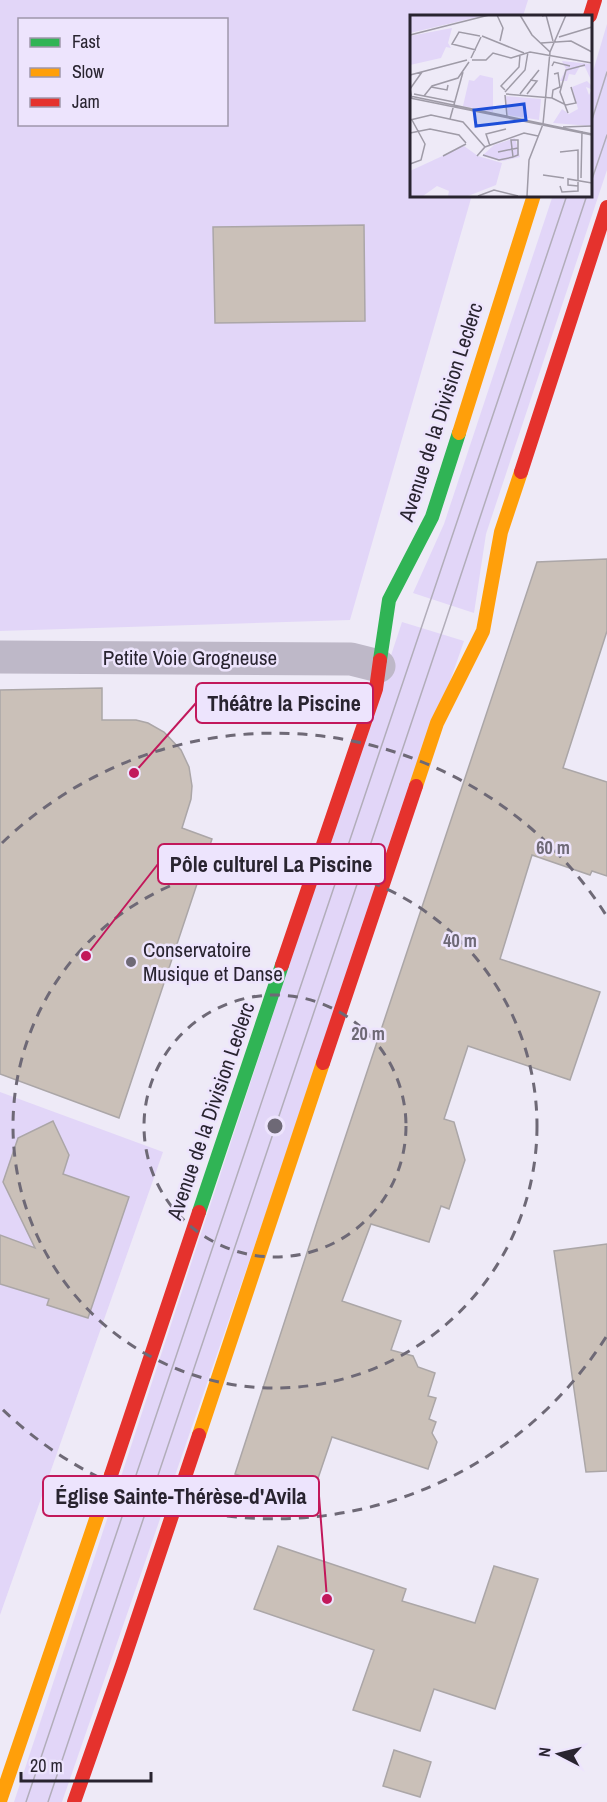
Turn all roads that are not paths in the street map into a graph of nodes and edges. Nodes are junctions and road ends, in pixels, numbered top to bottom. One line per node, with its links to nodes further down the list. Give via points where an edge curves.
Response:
1 (595, 0): 2 (main road)
2 (590, 15)
3 (534, 196): 6 (main road, Avenue de la Division Leclerc, via 432,517 389,600)
4 (607, 207): 8 (main road, via 501,532 483,631 437,723)
5 (0, 657): 6 (street, Petite Voie Grogneuse, via 351,659)
6 (379, 666): 7 (main road, Avenue de la Division Leclerc, via 376,689)
7 (0, 1801)
8 (74, 1802)

